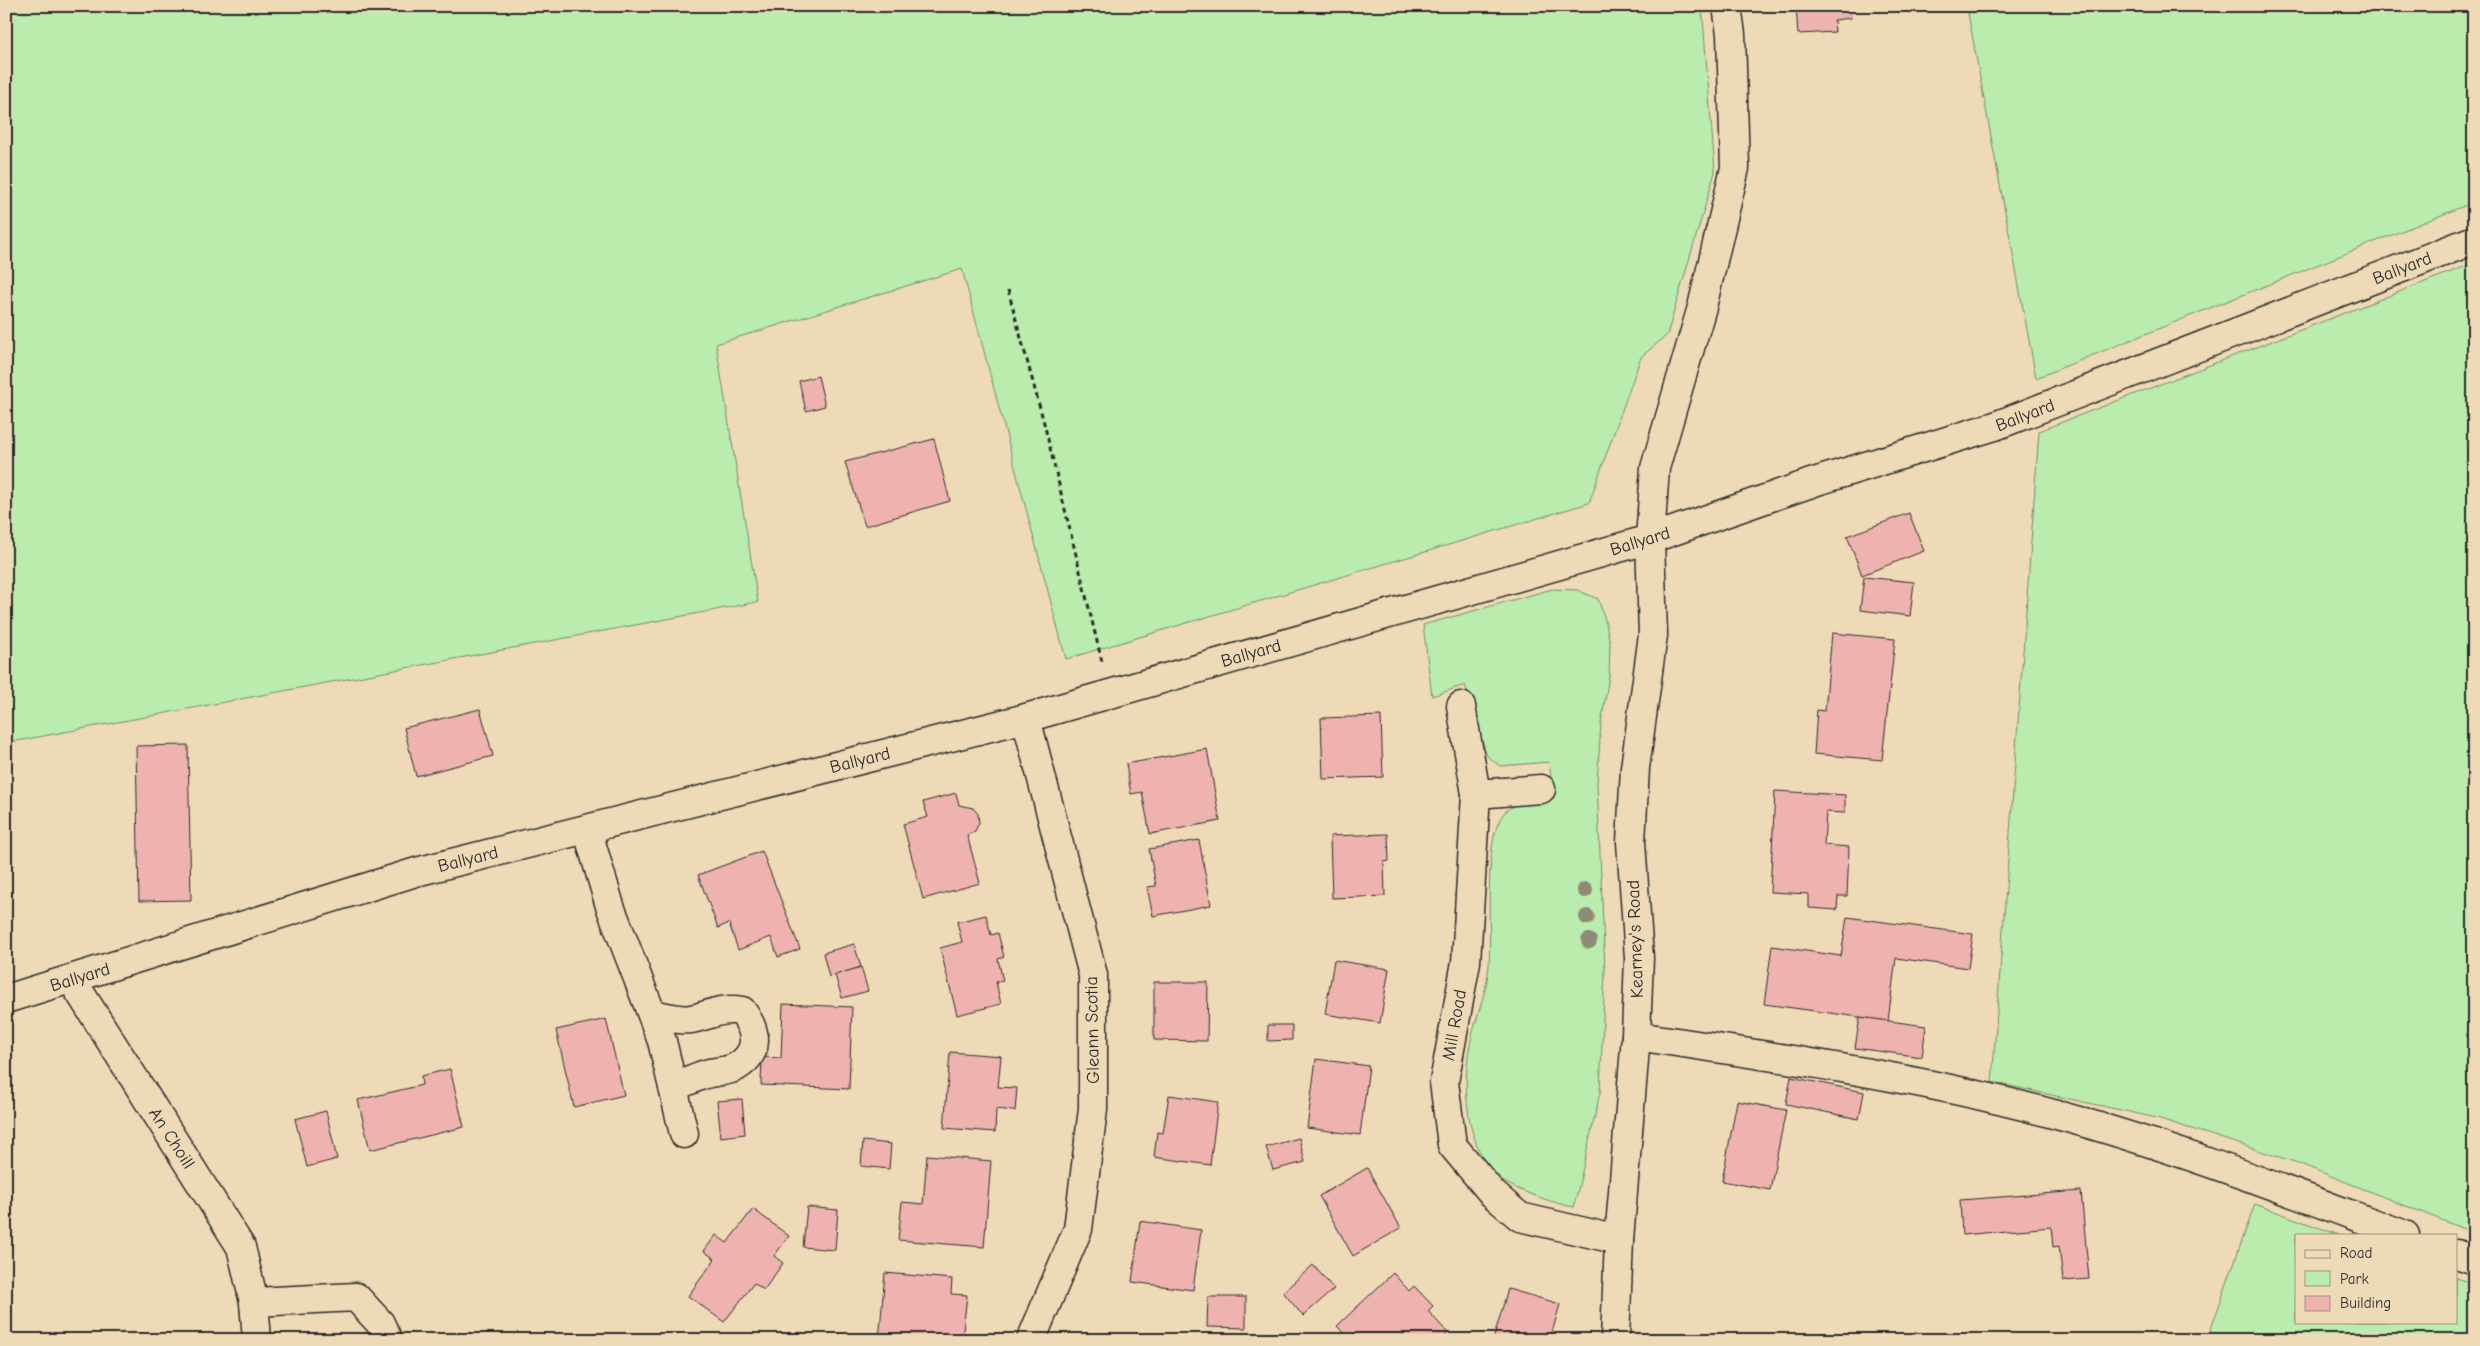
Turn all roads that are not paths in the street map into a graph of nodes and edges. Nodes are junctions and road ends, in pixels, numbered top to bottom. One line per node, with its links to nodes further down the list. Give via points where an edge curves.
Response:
1 (1727, 6): 3 (street, Kearney's Road, via 1735,168 1702,307 1655,468)
2 (2474, 240): 3 (street, Ballyard, via 1995,426 1814,482)
3 (1650, 539): 5 (street, Ballyard); 12 (street, Kearney's Road, via 1653,636 1635,768 1631,842 1639,958)
4 (1461, 706): 7 (street, Mill Road)
5 (1026, 718): 8 (street, Ballyard); 22 (street, Gleann Scotia, via 1093,975 1093,1109 1078,1229)
6 (1541, 789): 7 (street)
7 (1476, 794): 16 (street, Mill Road, via 1466,962 1444,1082 1452,1144 1493,1194 1520,1216)
8 (587, 829): 9 (street, Ballyard, via 416,872); 11 (street, via 610,906)
9 (72, 980): 10 (street, Ballyard); 19 (street, An Choill, via 241,1247)
10 (6, 999)
11 (652, 1014): 13 (street); 13 (street, via 690,1020 734,1009 742,1011 752,1024 754,1043 751,1054 736,1067)
12 (1636, 1036): 15 (street, via 1817,1062 2057,1115 2225,1168); 16 (street, Kearney's Road)
13 (673, 1087): 14 (street)
14 (684, 1134)
15 (2402, 1234)
16 (1619, 1240): 23 (street, Kearney's Road)
17 (2458, 1255): 18 (street)
18 (2474, 1260)
19 (254, 1302): 20 (street, An Choill); 21 (street, via 356,1297 380,1323)
20 (256, 1340)
21 (388, 1340)
22 (1030, 1340)
23 (1615, 1340)

